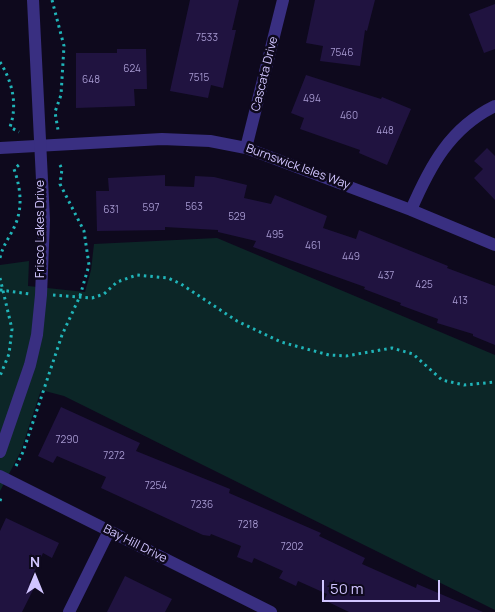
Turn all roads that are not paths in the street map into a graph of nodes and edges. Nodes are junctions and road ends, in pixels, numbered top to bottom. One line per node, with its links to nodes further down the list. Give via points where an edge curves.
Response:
1 (33, 0): 4 (street, Frisco Lakes Drive)
2 (284, 0): 6 (street, Cascata Drive)
3 (495, 106): 7 (street, via 479,114 445,146 429,169)
4 (40, 145): 5 (street, Burnswick Isles Way); 6 (street, Burnswick Isles Way, via 162,139 210,141); 9 (street, Frisco Lakes Drive, via 44,220 38,335)
5 (0, 148)
6 (246, 148): 7 (street, Burnswick Isles Way)
7 (411, 210): 8 (street, Burnswick Isles Way)
8 (495, 245)
9 (0, 452)
10 (0, 476): 11 (street, Bay Hill Drive)
11 (109, 531): 12 (street); 13 (street, Bay Hill Drive)
12 (69, 612)
13 (271, 612)

